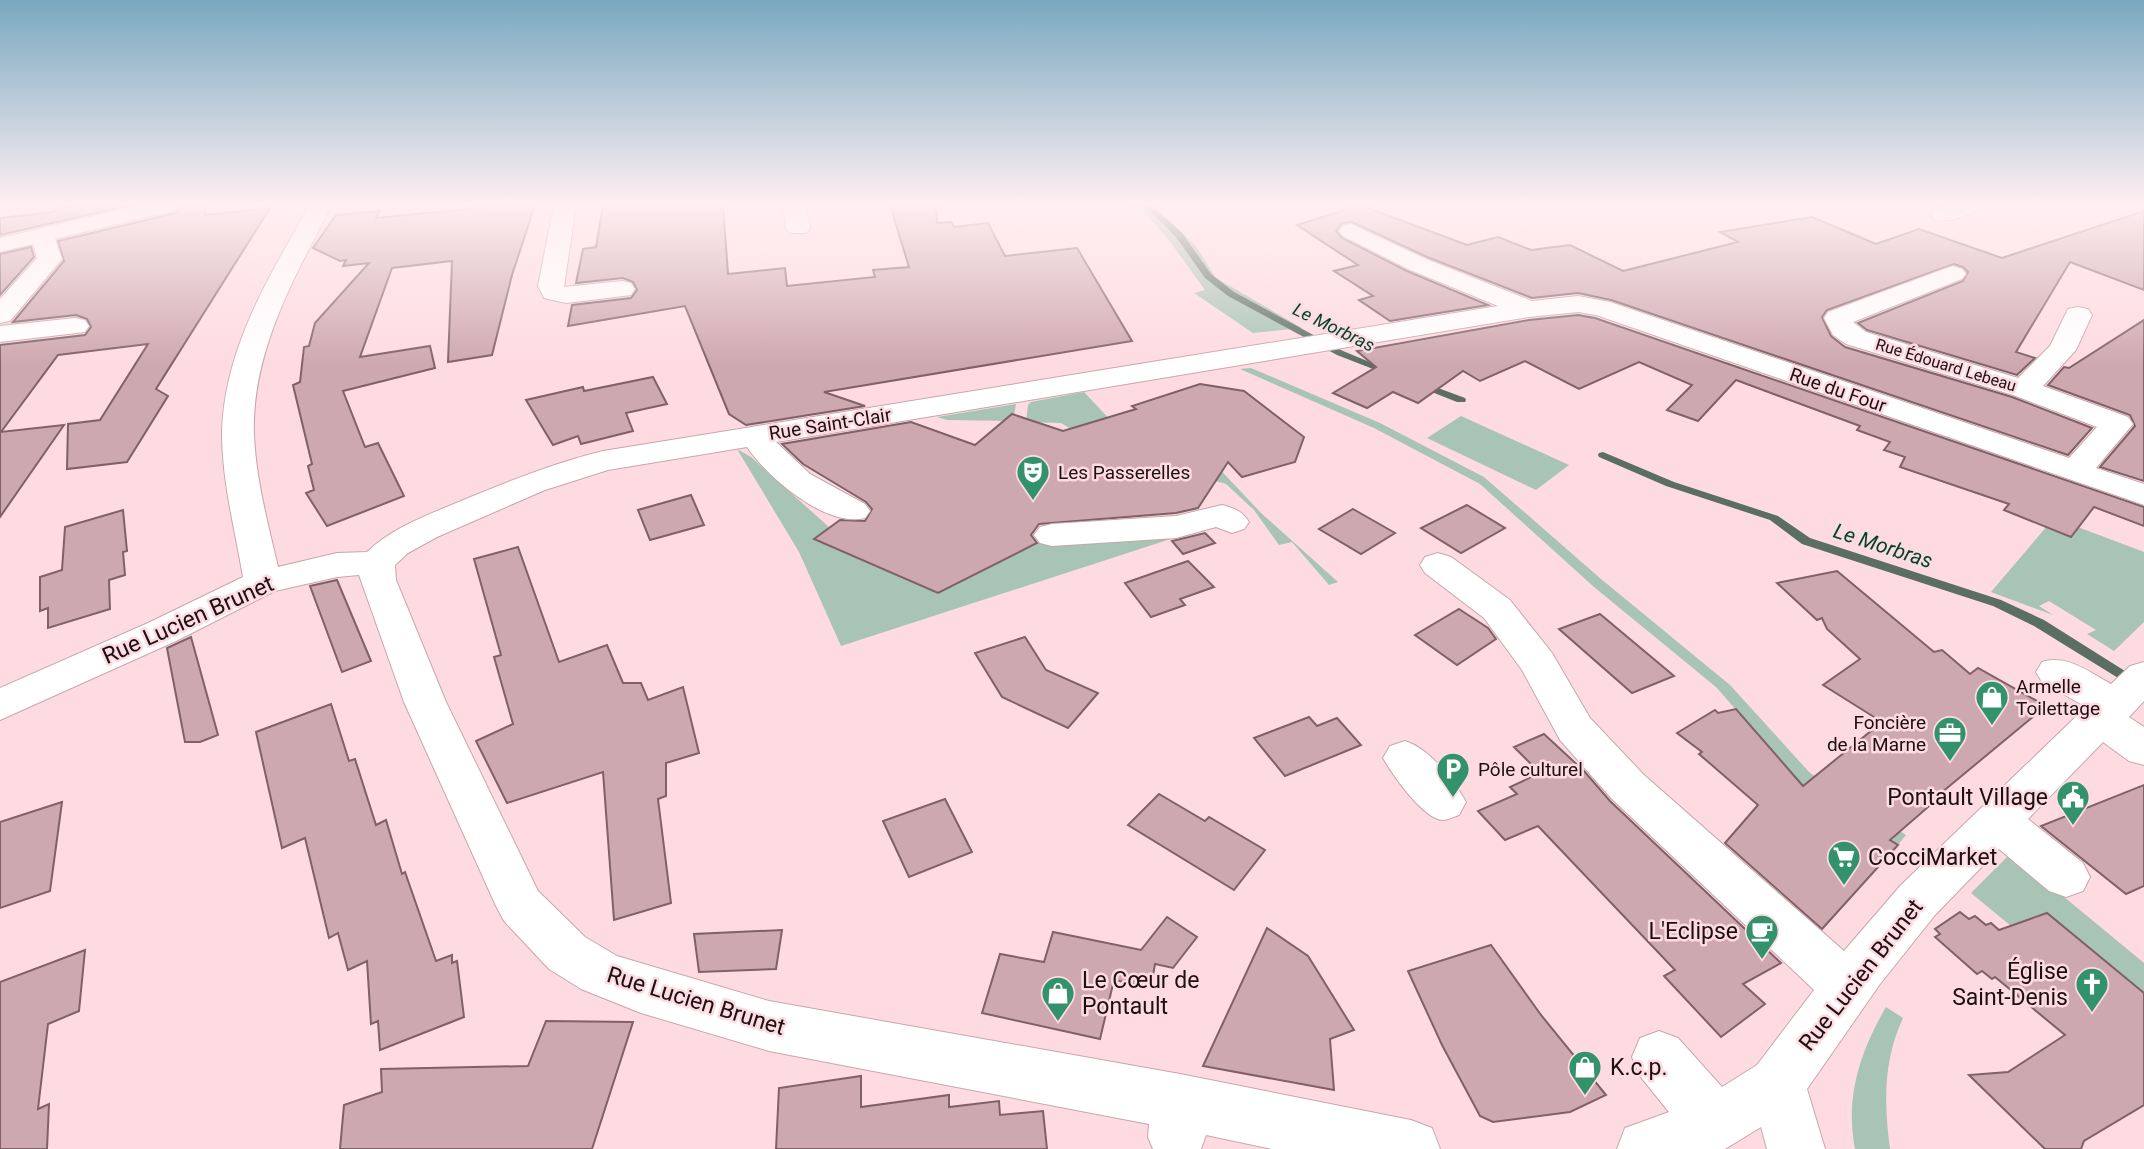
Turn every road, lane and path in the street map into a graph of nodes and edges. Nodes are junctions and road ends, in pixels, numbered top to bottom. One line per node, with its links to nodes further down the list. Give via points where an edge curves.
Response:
1 (50, 259): 9 (street)
2 (294, 259): 22 (street, via 253,340 241,397 238,434)
3 (556, 259): 6 (street, via 553,292 566,295)
4 (1406, 259): 7 (street)
5 (1953, 274): 13 (street, Rue Édouard Lebeau, via 1838,318 1856,338)
6 (622, 289)
7 (1528, 309): 12 (street, Rue du Four); 15 (street, Rue du Four, via 1578,304 1601,308)
8 (2078, 314): 13 (street, via 2062,350)
9 (0, 315)
10 (75, 326): 11 (street)
11 (0, 334)
12 (1345, 340): 14 (street, Rue Saint-Clair)
13 (2024, 389): 15 (street, Rue Édouard Lebeau, via 2117,424)
14 (756, 436): 17 (street, via 774,460 829,502); 20 (street, Rue Saint-Clair, via 566,471 425,529 395,545)
15 (2076, 471): 16 (street, Rue du Four)
16 (2144, 495)
17 (853, 511)
18 (1232, 522): 19 (street, via 1222,515 1177,527)
19 (1052, 535)
20 (377, 563): 22 (street, Rue Lucien Brunet, via 337,565); 35 (street, Rue Lucien Brunet, via 378,580 425,702 521,906 567,953 599,973 769,1026 1178,1120)
21 (1438, 565): 31 (street, via 1497,609 1538,663 1574,729 1628,786)
22 (263, 582): 25 (street, Rue Lucien Brunet)
23 (2056, 672): 24 (street)
24 (2121, 700): 26 (street); 29 (street, Rue Lucien Brunet)
25 (0, 705)
26 (2144, 749)
27 (1405, 758): 28 (street)
28 (1443, 802)
29 (1999, 822): 30 (street); 31 (street, Rue Lucien Brunet, via 1918,900)
30 (2066, 877)
31 (1848, 988): 33 (street, Rue Lucien Brunet)
32 (1659, 1057): 34 (lane)
33 (1777, 1084): 34 (street, Rue Lucien Brunet); 36 (street)
34 (1672, 1141)
35 (1411, 1149)
36 (1796, 1149)

